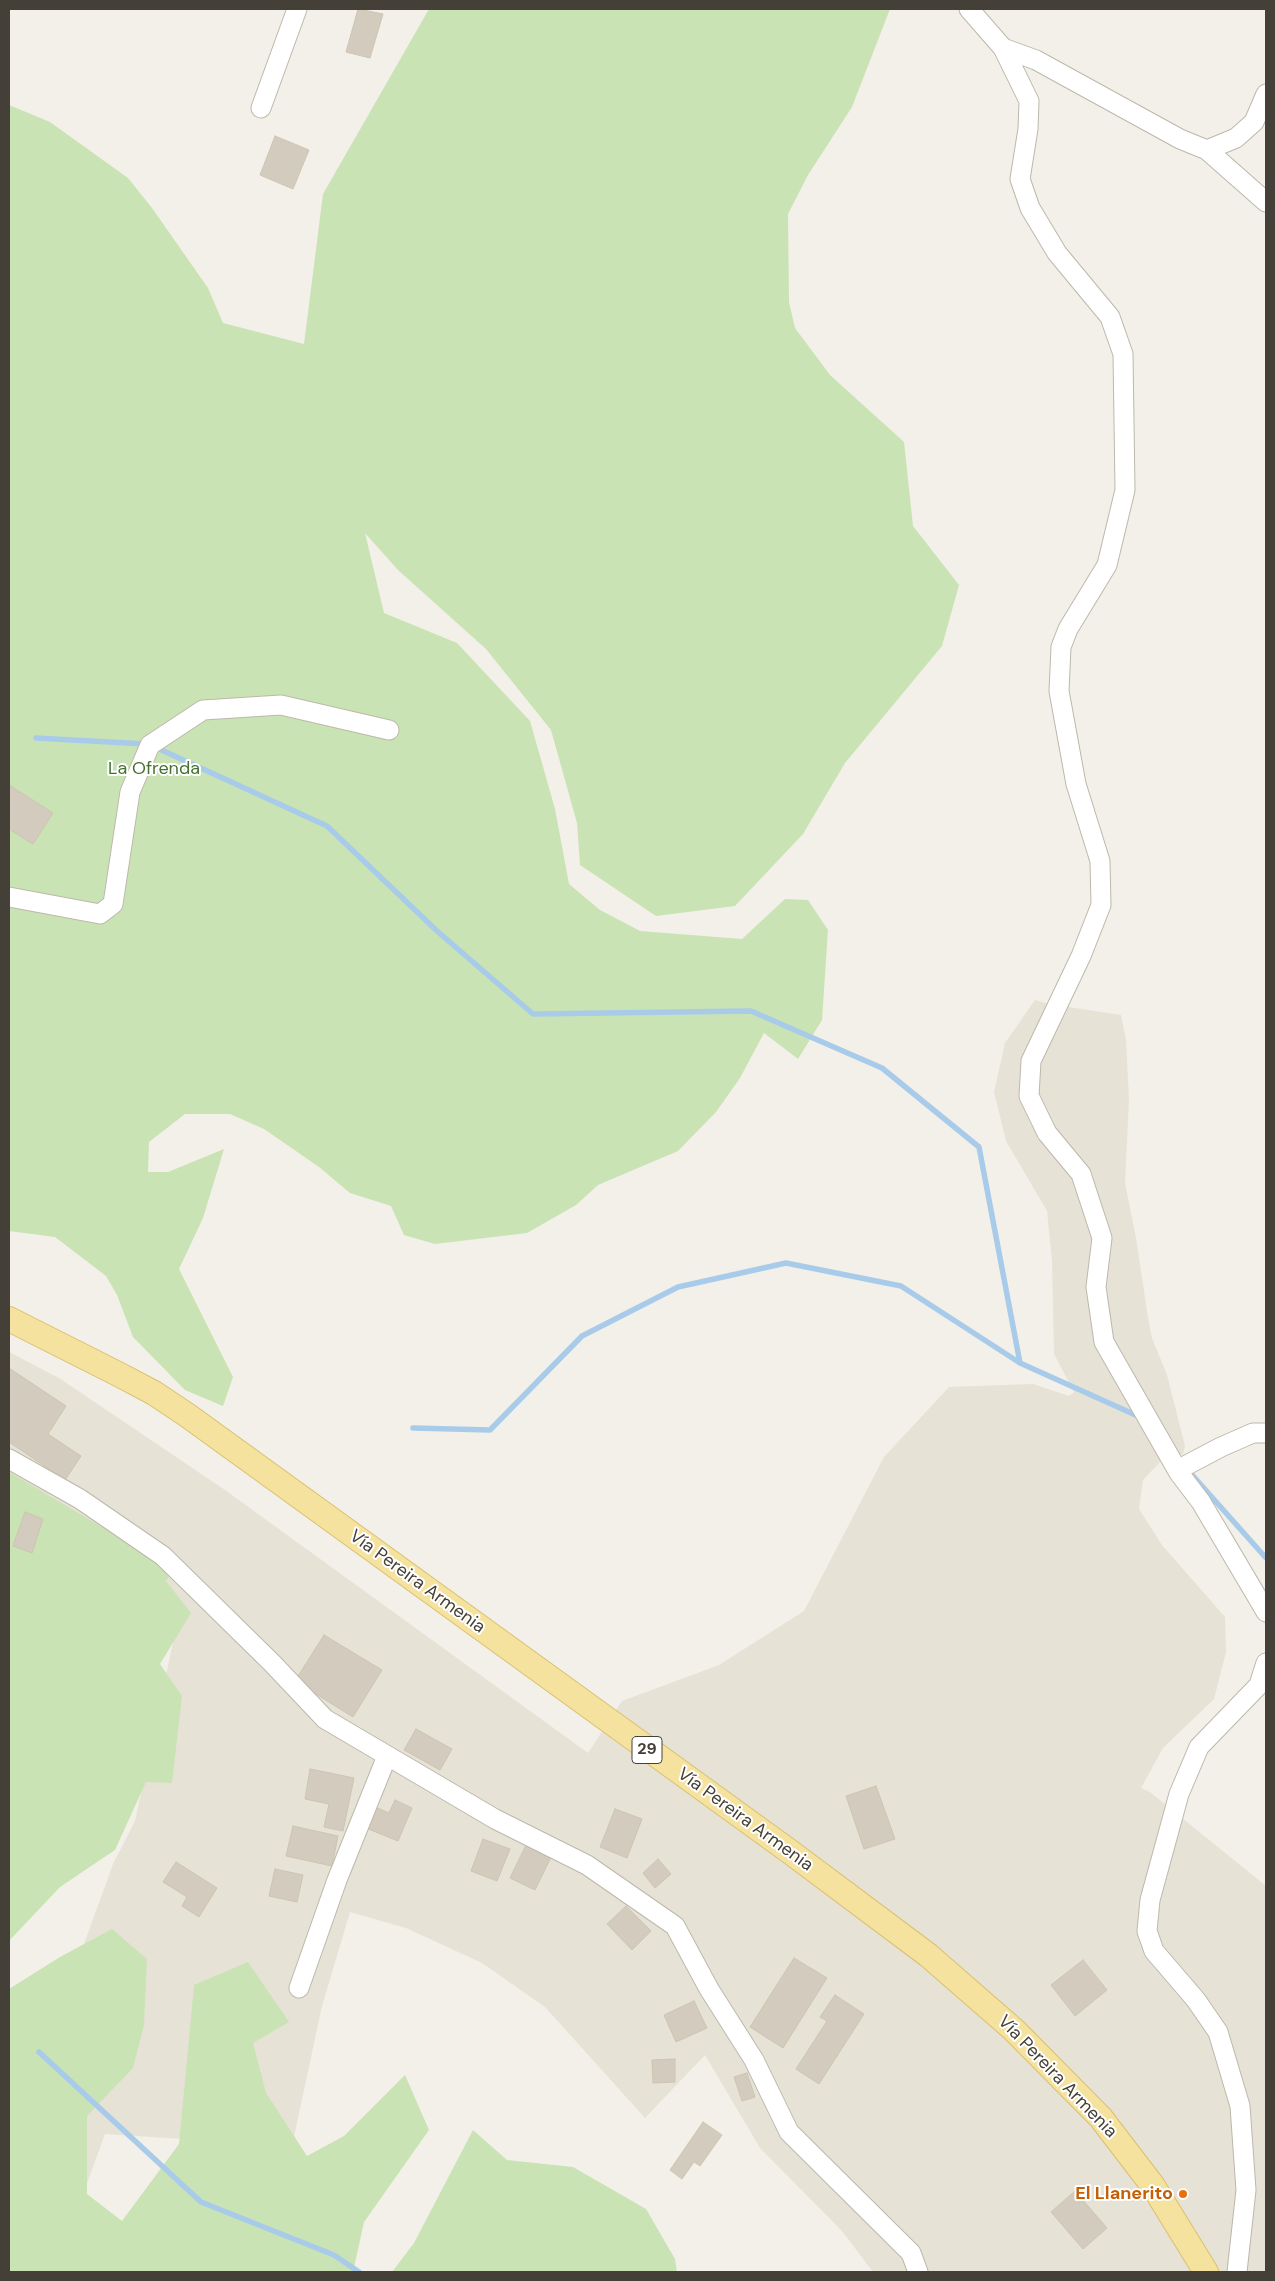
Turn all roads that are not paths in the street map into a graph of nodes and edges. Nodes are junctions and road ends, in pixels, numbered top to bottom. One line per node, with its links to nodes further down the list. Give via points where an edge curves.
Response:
1 (297, 9): 5 (street)
2 (969, 9): 3 (street)
3 (1003, 48): 6 (street, via 1036,60 1180,139); 13 (street, via 1029,102 1020,178 1030,208 1057,253 1110,317 1123,354 1125,490 1107,565 1068,629 1061,647 1059,691 1076,784 1100,861 1101,905 1081,956 1031,1061 1029,1096 1047,1133 1081,1174 1102,1238 1096,1287 1104,1342)
4 (1266, 94): 6 (street, via 1254,122 1236,138)
5 (261, 108)
6 (1207, 150): 7 (street)
7 (1266, 202)
8 (389, 730): 9 (street, via 281,705 203,710 150,744 130,792 112,904 100,914)
9 (9, 897)
10 (9, 1319): 19 (main road, Vía Pereira Armenia / 29, via 120,1374 187,1415 928,1955 1014,2030 1102,2118 1152,2186)
11 (1266, 1433): 13 (street, via 1252,1433 1221,1447 1185,1466)
12 (9, 1459): 16 (street, via 80,1499 163,1556 324,1719)
13 (1179, 1473): 14 (street, via 1201,1502)
14 (1266, 1612)
15 (1266, 1663): 20 (street, via 1259,1685 1199,1747 1179,1794 1150,1900 1147,1931 1154,1951 1196,2000 1218,2032 1240,2106 1246,2190)
16 (387, 1756): 17 (street, via 337,1880); 18 (street, via 495,1819 587,1864 675,1926 709,1989 754,2060 789,2132 911,2253)
17 (299, 1988)
18 (918, 2272)
19 (1206, 2272)
20 (1237, 2272)

